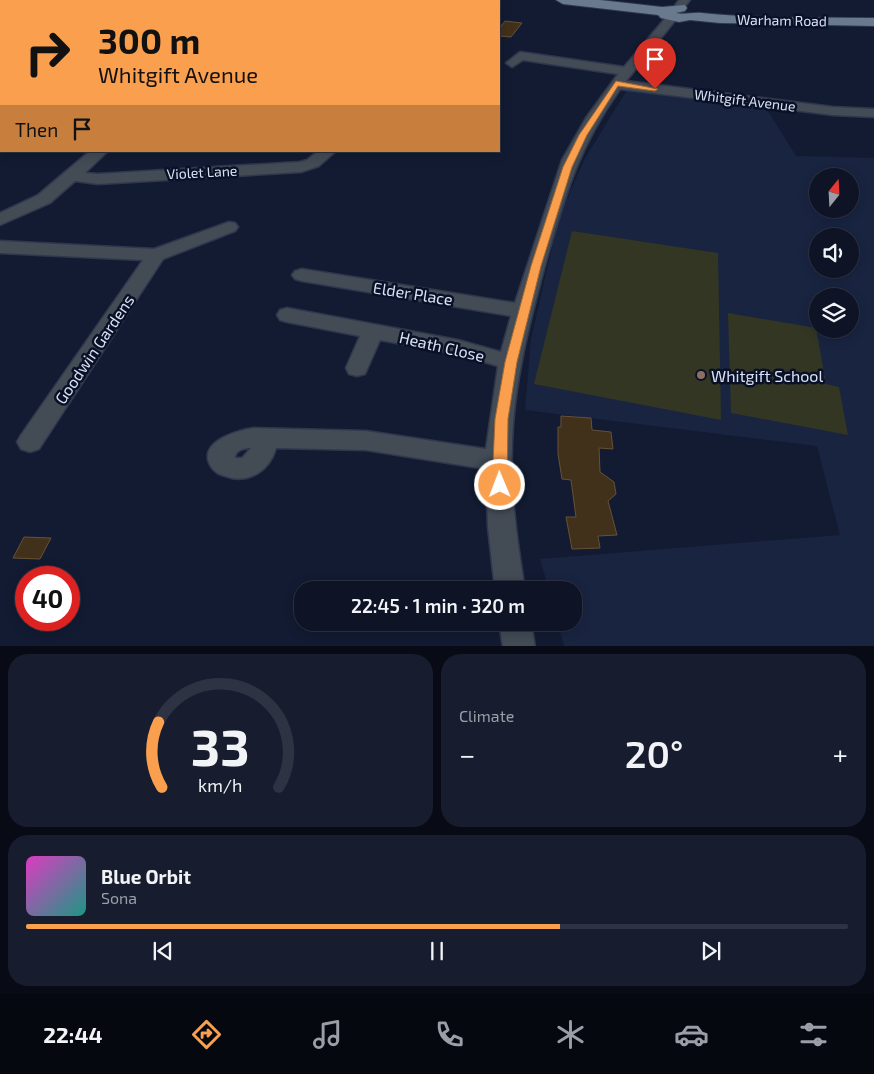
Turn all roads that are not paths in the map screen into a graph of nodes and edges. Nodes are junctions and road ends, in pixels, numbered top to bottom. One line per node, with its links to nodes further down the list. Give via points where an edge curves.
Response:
1 (563, 0): 2 (main road, Warham Road)
2 (678, 10): 3 (main road, Warham Road, via 720,19); 5 (street)
3 (872, 24)
4 (512, 63): 5 (street, Whitgift Avenue, via 520,56)
5 (620, 78): 6 (street, Whitgift Avenue, via 833,111); 16 (street, via 583,135 567,167)
6 (874, 113)
7 (99, 152): 9 (street)
8 (327, 152): 9 (street, Violet Lane, via 313,163 301,167 98,178)
9 (71, 176): 10 (street)
10 (31, 207): 11 (street); 13 (street, via 26,218)
11 (0, 220)
12 (229, 226): 14 (street)
13 (0, 246): 14 (street)
14 (156, 255): 22 (street, Goodwin Gardens)
15 (302, 275): 16 (street, Elder Place)
16 (524, 311): 19 (street)
17 (287, 315): 18 (street, Heath Close)
18 (373, 331): 19 (street, Heath Close, via 458,347); 20 (street)
19 (511, 362): 23 (street, via 501,419)
20 (356, 368)
21 (264, 438): 23 (street, via 357,439)
22 (30, 442)
23 (499, 461): 24 (street)
24 (509, 581)
25 (516, 631): 26 (street)
26 (519, 646)

